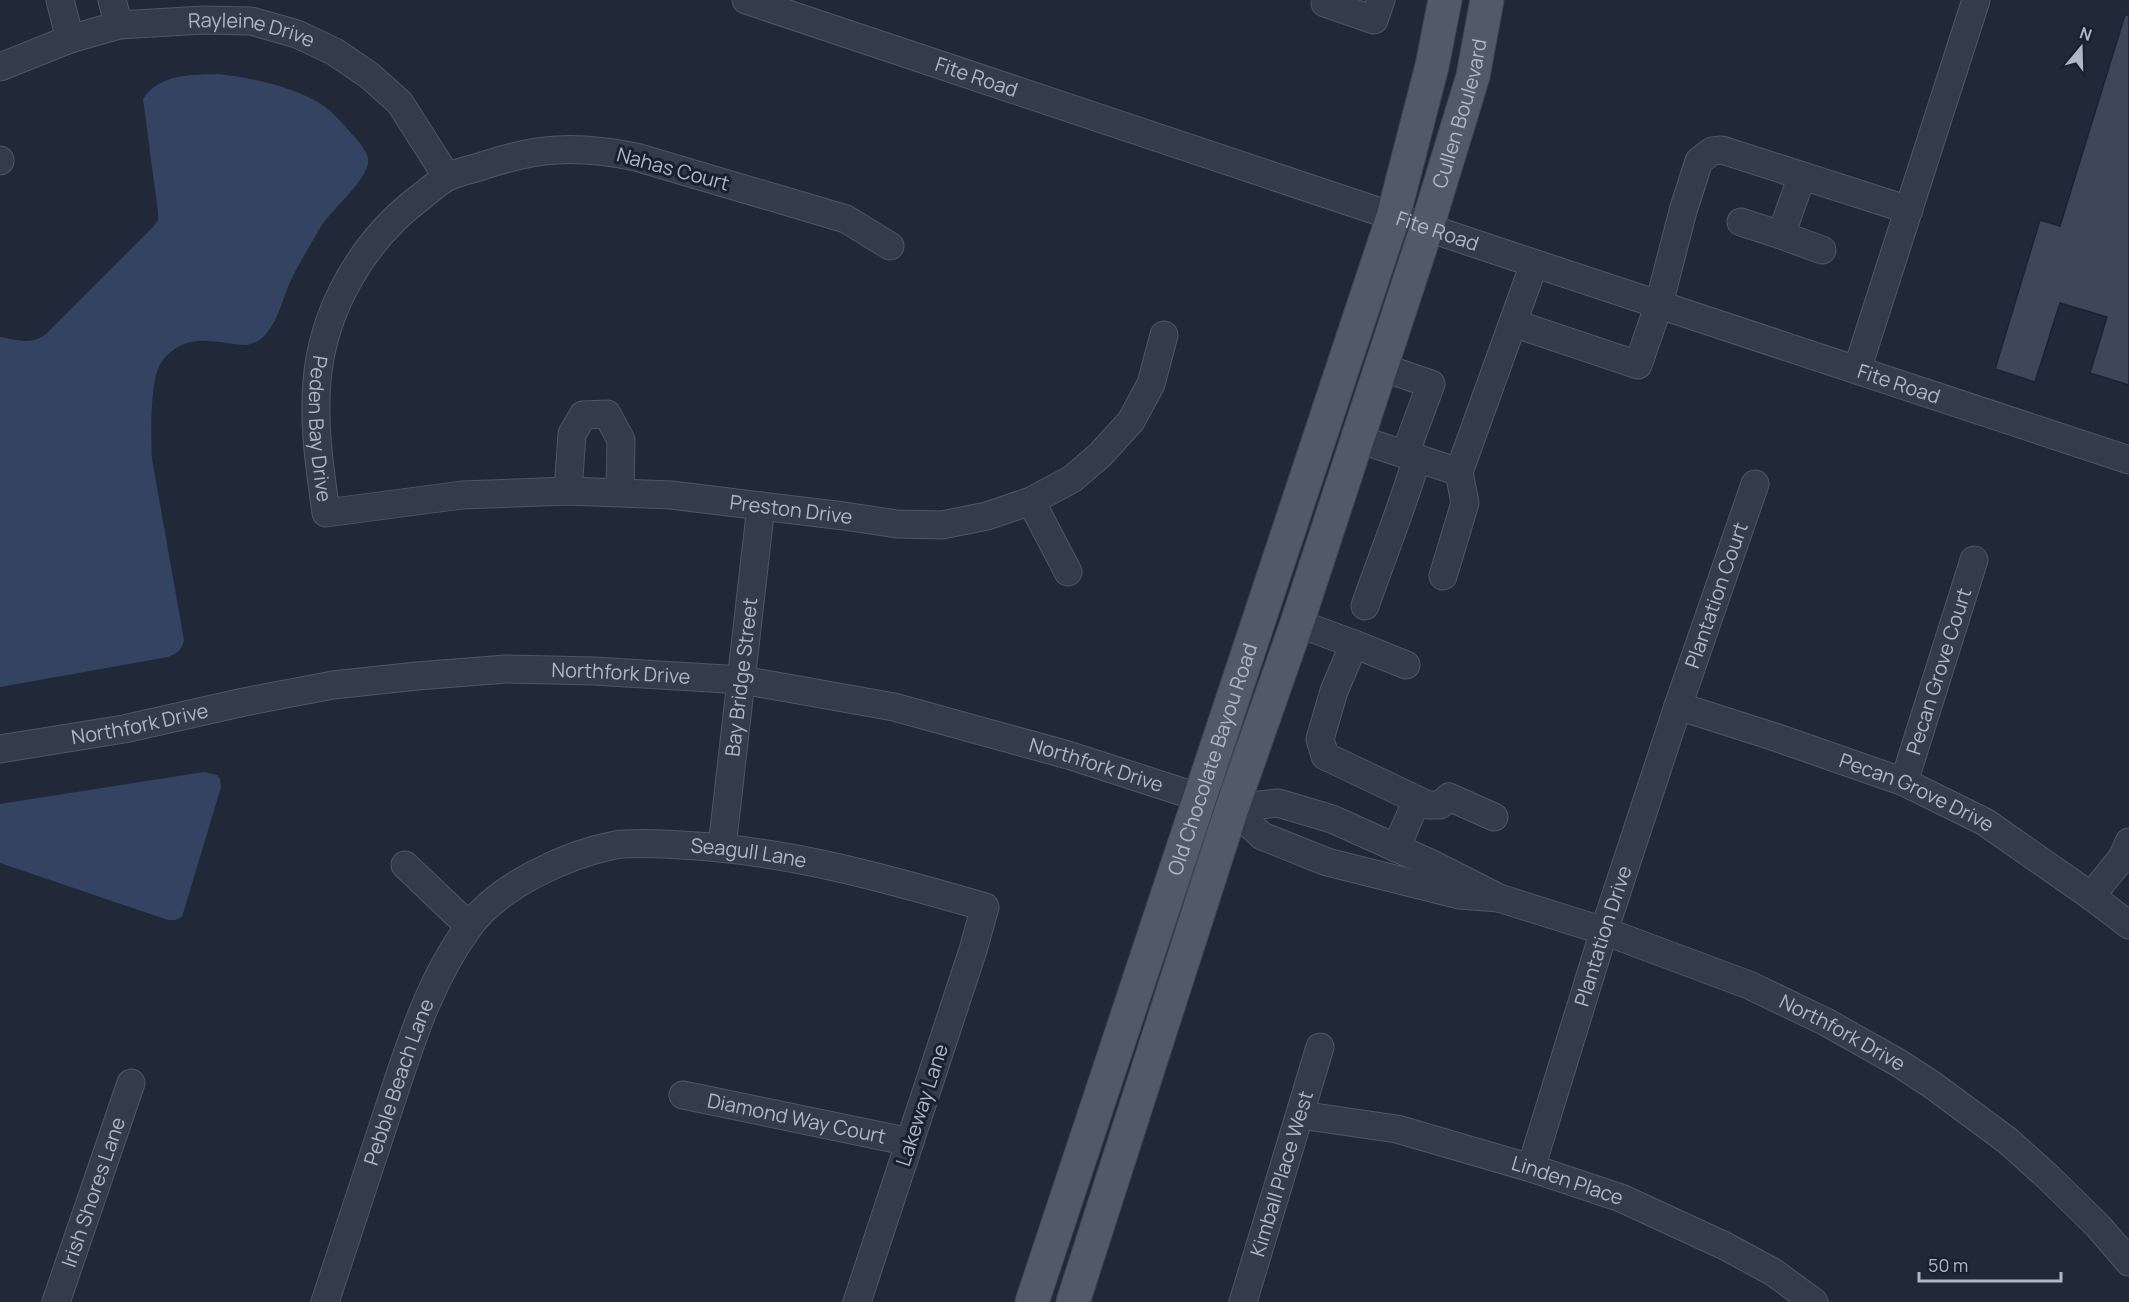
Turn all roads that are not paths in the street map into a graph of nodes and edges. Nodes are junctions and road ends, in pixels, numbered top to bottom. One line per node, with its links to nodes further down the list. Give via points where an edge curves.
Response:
1 (60, 0): 10 (street)
2 (746, 0): 15 (street, Fite Road)
3 (1326, 0): 4 (street, via 1325,3 1374,20)
4 (1381, 0)
5 (1445, 0): 15 (main road, Cullen Boulevard)
6 (1487, 0): 17 (main road, Cullen Boulevard, via 1473,76)
7 (1976, 0): 14 (street)
8 (254, 10): 9 (street, Rayleine Drive, via 204,20); 13 (street, Rayleine Drive, via 335,52 370,76 400,103)
9 (116, 13): 10 (street, Rayleine Drive)
10 (70, 39): 11 (street, Rayleine Drive)
11 (0, 67)
12 (1802, 176): 14 (street); 18 (street); 22 (street, via 1722,150 1712,151 1699,161)
13 (447, 177): 19 (street, Nahas Court, via 542,150 602,150 846,219); 36 (street, Peden Bay Drive, via 376,238 352,273 332,316 322,347 315,422)
14 (1909, 210): 26 (street)
15 (1393, 216): 17 (street, Fite Road); 48 (main road, Old Chocolate Bayou Road)
16 (1741, 222): 18 (street)
17 (1427, 227): 21 (street, Fite Road); 25 (main road, Old Chocolate Bayou Road)
18 (1781, 235): 20 (street)
19 (890, 246)
20 (1822, 250)
21 (1534, 264): 22 (street, Fite Road); 23 (street)
22 (1659, 304): 23 (street, via 1638,365); 26 (street, Fite Road)
23 (1513, 322): 30 (street)
24 (1164, 335): 34 (street, Preston Drive, via 1151,384 1131,421 1072,479)
25 (1381, 367): 27 (main road, Old Chocolate Bayou Road); 28 (street, via 1431,384)
26 (1857, 370): 29 (street, Fite Road)
27 (1358, 439): 28 (street); 41 (main road, Old Chocolate Bayou Road)
28 (1411, 456): 30 (street); 40 (street, via 1406,494)
29 (2129, 459)
30 (1460, 472): 39 (street, via 1465,503)
31 (1755, 484): 45 (street, Plantation Court)
32 (568, 491): 33 (street, Preston Drive); 33 (street, via 572,434 584,415 607,414 621,440); 36 (street, Preston Drive, via 462,495)
33 (620, 492): 35 (street, Preston Drive)
34 (1031, 501): 35 (street, Preston Drive, via 987,516 942,525 897,524); 38 (street)
35 (761, 506): 44 (street, Bay Bridge Street)
36 (326, 513)
37 (1974, 560): 47 (street, Pecan Grove Court)
38 (1068, 572)
39 (1443, 576)
40 (1365, 606)
41 (1297, 623): 42 (street); 50 (main road, Old Chocolate Bayou Road)
42 (1354, 644): 43 (street); 49 (street, via 1320,739 1325,756)
43 (1406, 665)
44 (742, 680): 46 (street, Northfork Drive, via 506,669 417,676 333,685 124,729); 48 (street, Northfork Drive, via 905,710 1068,755); 54 (street, Bay Bridge Street)
45 (1678, 706): 47 (street, Pecan Grove Drive); 62 (street, Plantation Drive)
46 (0, 749)
47 (1904, 782): 57 (street, Pecan Grove Drive, via 1985,822)
48 (1199, 797): 50 (street, Northfork Drive); 73 (main road, Old Chocolate Bayou Road)
49 (1412, 797): 51 (street, via 1428,805 1440,805 1449,797); 53 (street)
50 (1232, 808): 53 (street, Northfork Drive, via 1278,803 1332,819); 58 (street, Northfork Drive, via 1262,836 1327,862 1459,895); 74 (main road, Old Chocolate Bayou Road)
51 (1494, 817)
52 (2129, 842): 57 (street, via 2122,858)
53 (1391, 846): 58 (street, Northfork Drive)
54 (722, 847): 56 (street, Seagull Lane, via 616,845 549,867); 59 (street, Seagull Lane, via 833,865)
55 (405, 865): 61 (street)
56 (515, 884): 61 (street, Pebble Beach Lane)
57 (2091, 896): 60 (street, Pecan Grove Drive)
58 (1499, 898): 62 (street, Northfork Drive)
59 (985, 907): 67 (street, Lakeway Lane)
60 (2129, 925)
61 (469, 926): 71 (street, Pebble Beach Lane, via 437,980 411,1041)
62 (1604, 931): 68 (street, Plantation Drive); 69 (street, Northfork Drive, via 1749,985 1897,1062 2008,1141 2098,1226)
63 (1320, 1047): 66 (street, Kimball Place West)
64 (130, 1083): 70 (street, Irish Shores Lane)
65 (683, 1095): 67 (street, Diamond Way Court)
66 (1300, 1115): 68 (street, Linden Place, via 1397,1129); 75 (street, Kimball Place West)
67 (910, 1142): 72 (street, Lakeway Lane)
68 (1531, 1168): 76 (street, Linden Place, via 1622,1198 1696,1232 1773,1272)
69 (2129, 1262)
70 (56, 1302)
71 (325, 1302)
72 (857, 1302)
73 (1032, 1302)
74 (1073, 1302)
75 (1243, 1302)
76 (1814, 1302)

